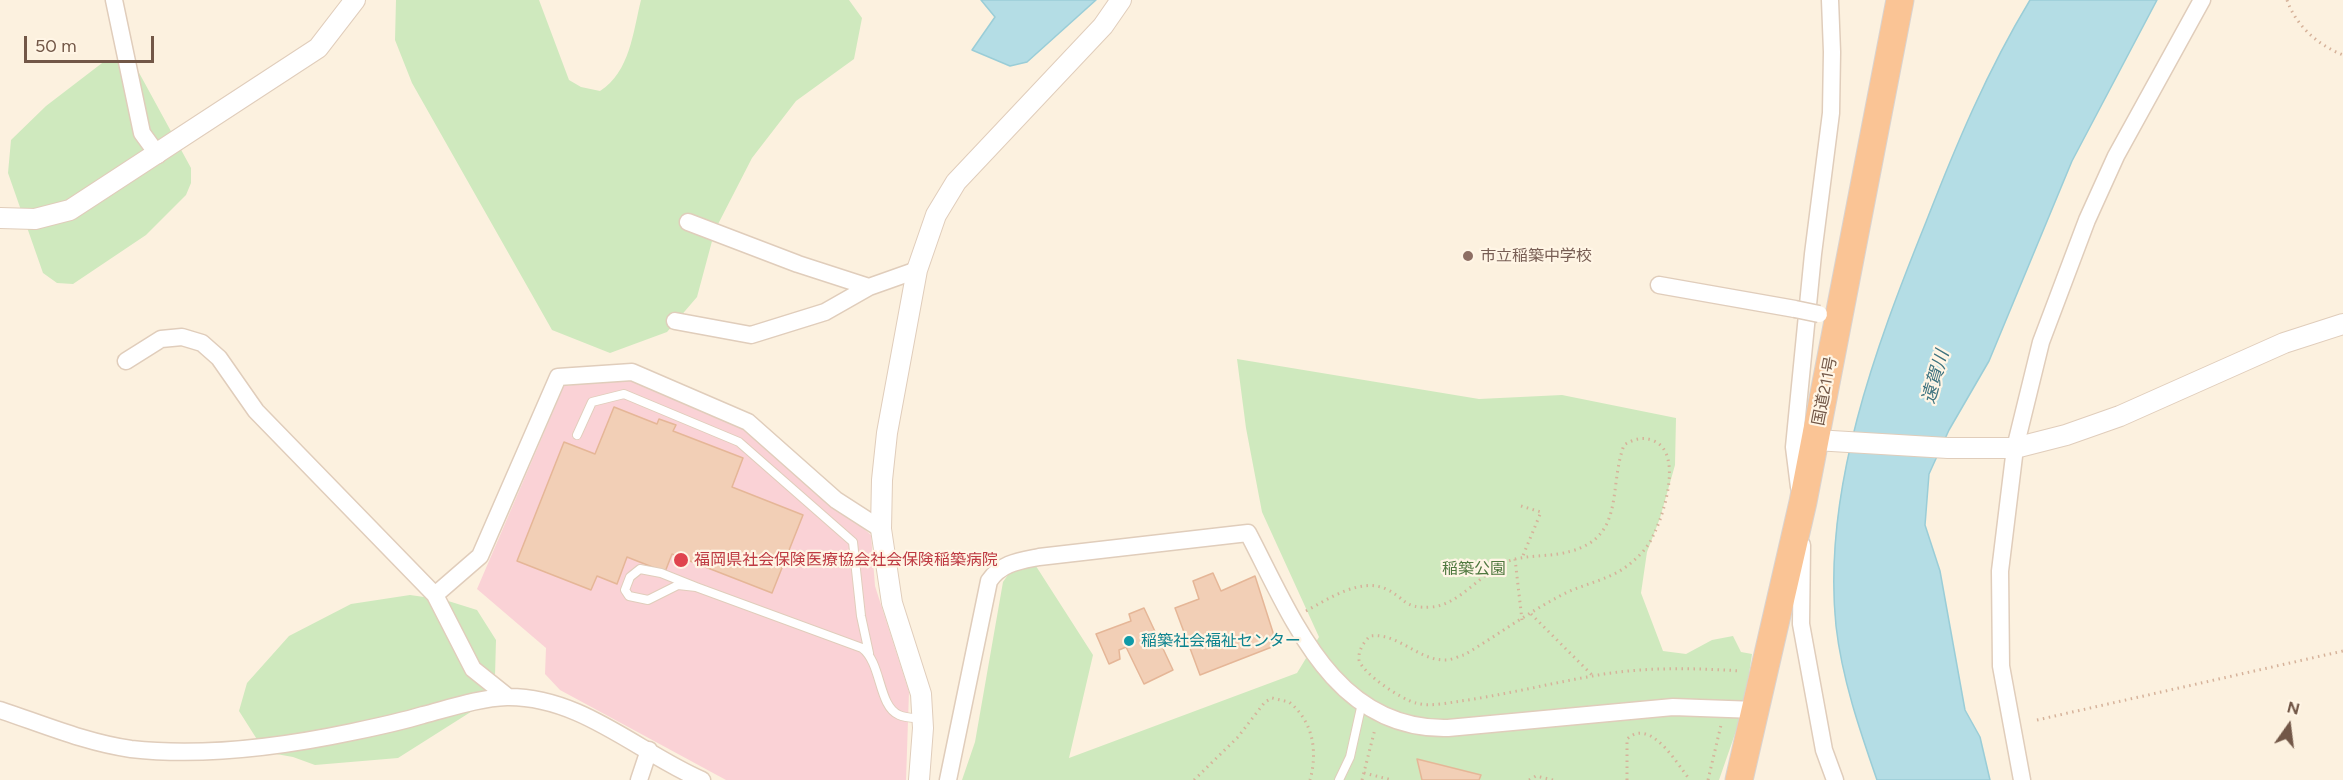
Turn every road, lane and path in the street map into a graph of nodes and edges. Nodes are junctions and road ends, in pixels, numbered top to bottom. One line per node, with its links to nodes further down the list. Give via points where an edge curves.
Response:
1 (114, 0): 9 (street, via 141,133)
2 (355, 0): 9 (street, via 318,48)
3 (1121, 0): 12 (street, via 1102,26 956,182 936,215)
4 (1830, 0): 22 (street, via 1831,112 1794,447)
5 (1900, 0): 15 (highway, 国道211号)
6 (2202, 0): 21 (street, via 2116,156 2087,220 2041,342)
7 (2288, 0): 8 (path, via 2303,28 2327,49)
8 (2343, 55)
9 (158, 154): 10 (street, via 70,210 35,219)
10 (0, 218)
11 (688, 222): 14 (street)
12 (917, 270): 14 (street); 24 (street, via 887,433)
13 (1659, 285): 15 (street, bridge)
14 (869, 287): 16 (street, via 825,312 751,335)
15 (1829, 316): 20 (highway, 国道211号)
16 (675, 321)
17 (2343, 324): 21 (street, via 2284,343 2120,416)
18 (126, 362): 28 (street, via 161,339 182,337 202,343 219,358 256,411)
19 (577, 435): 33 (lane, via 592,402 624,394 739,442 853,542)
20 (1822, 441): 21 (street, via 1948,448); 22 (highway, 国道211号)
21 (2015, 447): 62 (street, via 2000,571 2001,666)
22 (1803, 502): 40 (highway, 国道211号); 61 (street, via 1801,624 1824,750)
23 (1521, 506): 25 (path, via 1541,512)
24 (881, 529): 28 (street, via 836,500 748,422 632,372 558,377 480,556); 42 (street, via 892,603 913,663)
25 (1522, 558): 26 (path); 29 (path, via 1581,548 1598,536 1608,522 1624,445 1646,438 1664,446 1669,457 1666,499 1647,547 1618,574 1560,596)
26 (1515, 559): 30 (path, via 1435,607 1409,604 1376,586 1356,588); 31 (path)
27 (696, 587): 27 (lane, via 678,585 648,600 629,596 626,590 630,577 640,570 661,573); 33 (lane)
28 (435, 595): 36 (street, via 473,669)
29 (1531, 614): 31 (path); 35 (path)
30 (1292, 618): 37 (street, via 1335,681); 49 (street, via 1248,533 1013,562 995,572 989,581)
31 (1522, 620): 35 (path, via 1464,655 1447,660 1380,634 1370,636 1361,645 1359,659 1365,671 1400,697 1416,703 1494,696)
32 (2343, 651): 43 (path)
33 (869, 653): 42 (lane, via 890,708)
34 (1741, 671): 35 (path, via 1666,670)
35 (1594, 676)
36 (508, 697): 39 (street, via 349,733 192,752 120,747); 44 (street, via 570,711)
37 (1362, 703): 41 (street); 52 (lane, via 1350,757)
38 (1724, 708): 40 (street); 41 (street, via 1662,707 1440,728 1404,725); 59 (path)
39 (0, 710)
40 (1756, 710): 60 (highway, 国道211号)
41 (1381, 715): 45 (path)
42 (923, 720): 48 (street)
43 (2037, 720)
44 (649, 750): 46 (street); 47 (street)
45 (1364, 773): 53 (path); 54 (path)
46 (693, 778)
47 (639, 780)
48 (919, 780)
49 (948, 780)
50 (1194, 780): 51 (path, via 1238,737 1264,702 1272,698 1289,702 1308,726 1313,737)
51 (1310, 780)
52 (1339, 780)
53 (1362, 780)
54 (1392, 780)
55 (1529, 780): 56 (path, via 1536,776)
56 (1553, 780)
57 (1627, 780): 58 (path, via 1626,744 1638,733 1657,740)
58 (1690, 780)
59 (1708, 780)
60 (1738, 780)
61 (1835, 780)
62 (2022, 780)

